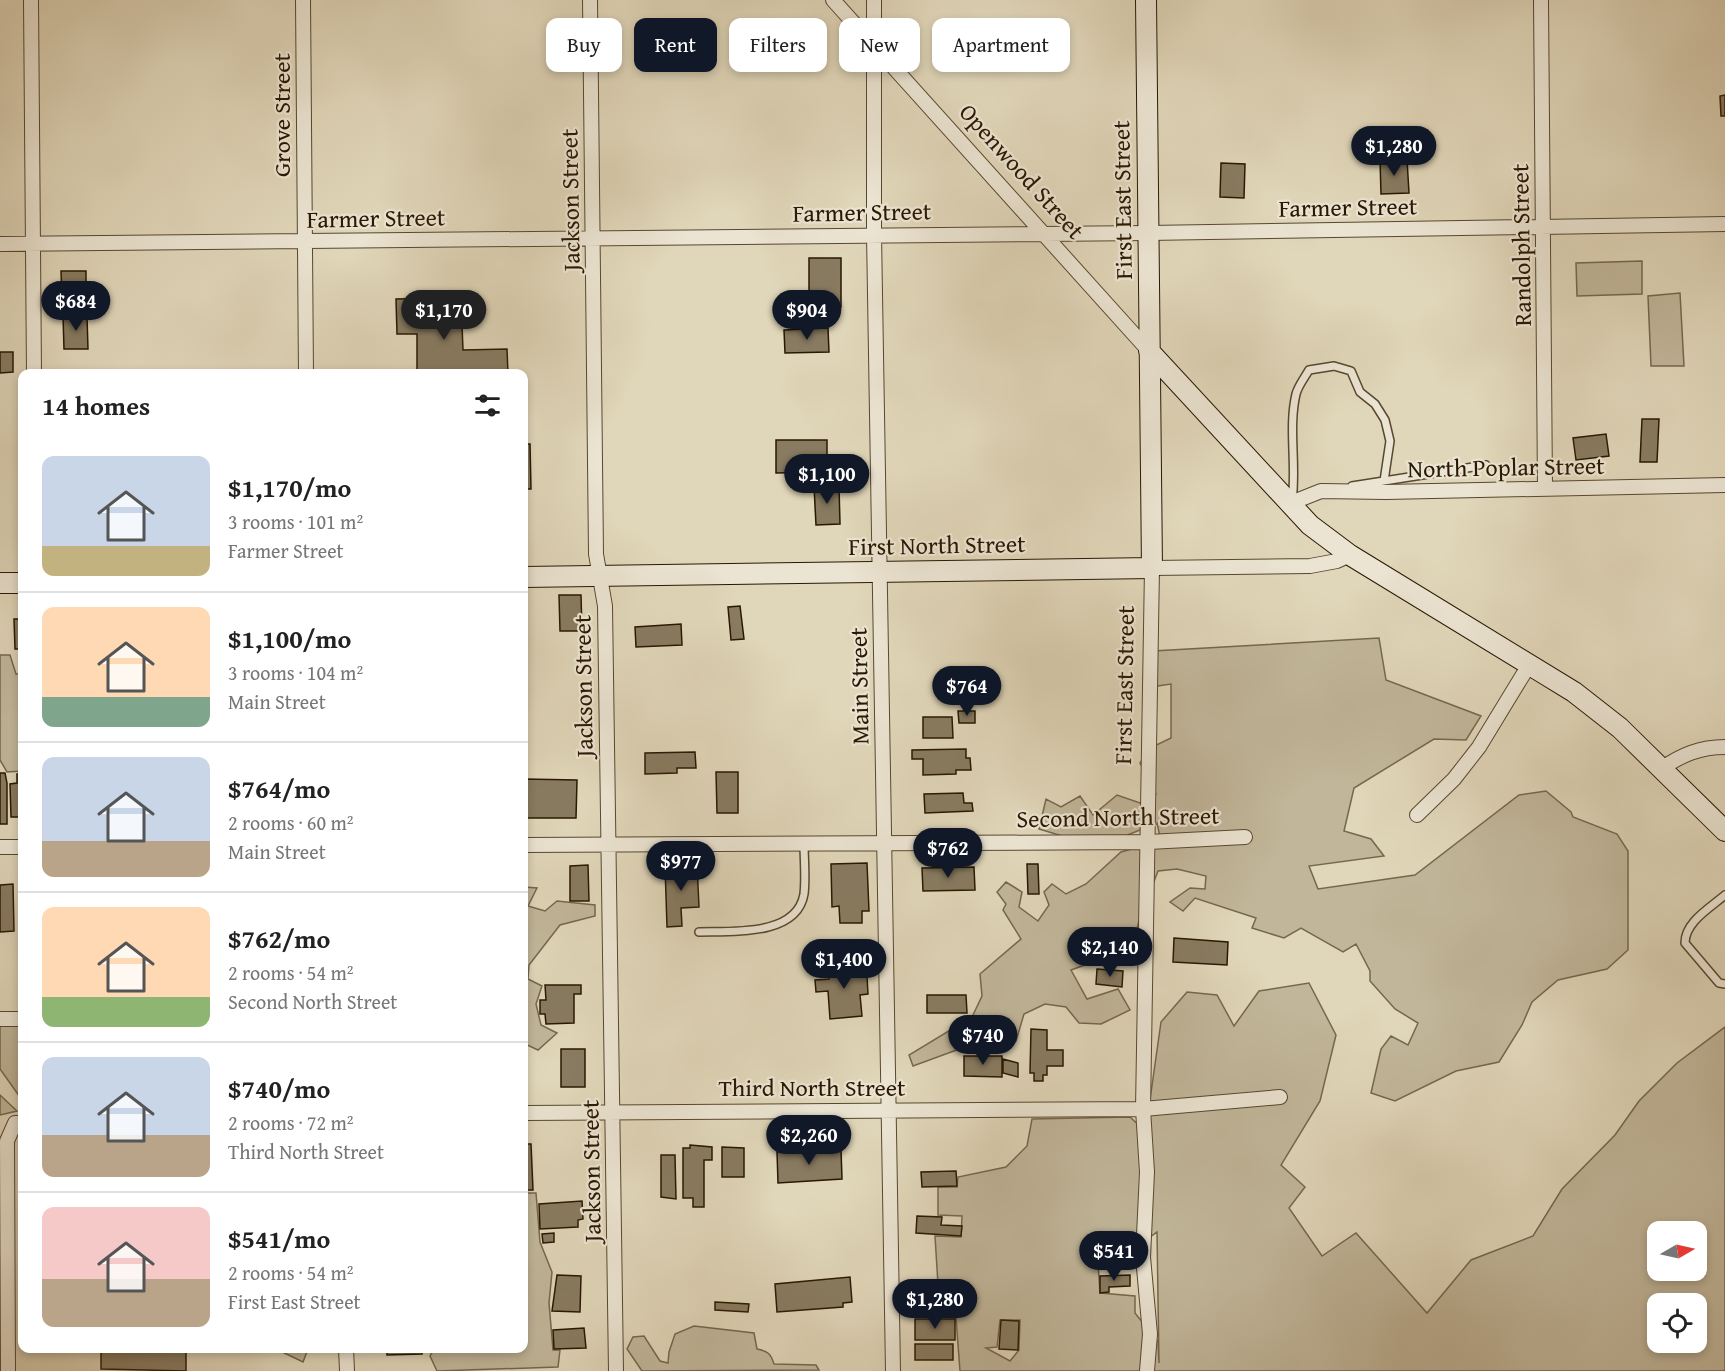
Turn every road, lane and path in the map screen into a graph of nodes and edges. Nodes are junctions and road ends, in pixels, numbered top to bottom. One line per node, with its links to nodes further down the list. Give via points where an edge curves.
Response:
1 (31, 0): 20 (street)
2 (303, 0): 18 (street, Grove Street)
3 (590, 0): 17 (street, Jackson Street)
4 (833, 0): 8 (street, Openwood Street)
5 (874, 0): 9 (street, Main Street)
6 (1146, 0): 14 (street, First East Street)
7 (1541, 0): 13 (street, Randolph Street)
8 (850, 18)
9 (874, 18)
10 (874, 72): 15 (street, Main Street)
11 (899, 72): 16 (street, Openwood Street)
12 (1725, 224): 13 (street, Farmer Street)
13 (1544, 225): 14 (street, Farmer Street); 27 (street, Randolph Street)
14 (1148, 233): 16 (street, Farmer Street); 21 (street, First East Street)
15 (874, 234): 16 (street, Farmer Street); 17 (street, Farmer Street); 32 (street, Main Street)
16 (1043, 234): 21 (street, Openwood Street)
17 (594, 238): 18 (street, Farmer Street); 33 (street, Jackson Street, via 596,554)
18 (305, 241): 20 (street, Farmer Street); 23 (street, Grove Street)
19 (0, 244): 20 (street, Farmer Street)
20 (33, 244): 22 (street)
21 (1149, 351): 29 (street, Openwood Street); 31 (street, First East Street)
22 (34, 369)
23 (306, 369)
24 (1486, 465): 25 (lane)
25 (1384, 481): 28 (lane); 29 (lane, via 1390,441 1385,420 1375,404 1360,392 1351,371 1334,366 1309,370 1296,392)
26 (1725, 485): 27 (street, North Poplar Street)
27 (1545, 489): 28 (street, North Poplar Street)
28 (1320, 491): 29 (street, North Poplar Street)
29 (1291, 503): 30 (street, Openwood Street, via 1310,525)
30 (1350, 555): 31 (street, First North Street, via 1310,566); 37 (street, Openwood Street)
31 (1152, 568): 32 (street, First North Street); 44 (street, First East Street)
32 (881, 571): 33 (street, First North Street); 43 (street, Main Street)
33 (600, 576): 34 (street, First North Street); 46 (street, Jackson Street)
34 (528, 577)
35 (0, 583): 36 (street)
36 (18, 583)
37 (1529, 665): 39 (street, Openwood Street, via 1599,710); 40 (street, via 1479,747 1454,779)
38 (1725, 747): 39 (street, via 1692,751)
39 (1661, 769): 41 (street, Openwood Street)
40 (1417, 815)
41 (1725, 831)
42 (1245, 837): 44 (street, Second North Street)
43 (883, 841): 44 (street, Second North Street); 45 (street, Second North Street); 56 (street, Main Street)
44 (1148, 842): 57 (street, First East Street)
45 (804, 843): 46 (street, Second North Street); 51 (lane, via 804,896 793,912 759,931)
46 (609, 844): 47 (street, Second North Street); 58 (street, Jackson Street)
47 (528, 845)
48 (0, 847): 49 (street)
49 (18, 847)
50 (1725, 895): 52 (lane, via 1685,933 1685,943 1719,983)
51 (699, 932)
52 (1725, 984)
53 (0, 1019): 54 (street)
54 (18, 1019)
55 (1280, 1097): 57 (street, Third North Street)
56 (887, 1109): 57 (street, Third North Street); 58 (street, Third North Street); 66 (street, Main Street)
57 (1143, 1109): 67 (street, First East Street, via 1148,1172 1143,1257 1150,1334)
58 (613, 1111): 59 (street, Third North Street); 65 (street, Jackson Street)
59 (528, 1113)
60 (18, 1124): 61 (street, via 7,1141)
61 (3, 1280): 63 (street)
62 (346, 1353): 64 (street)
63 (8, 1371)
64 (347, 1371)
65 (616, 1371)
66 (893, 1371)
67 (1147, 1371)

